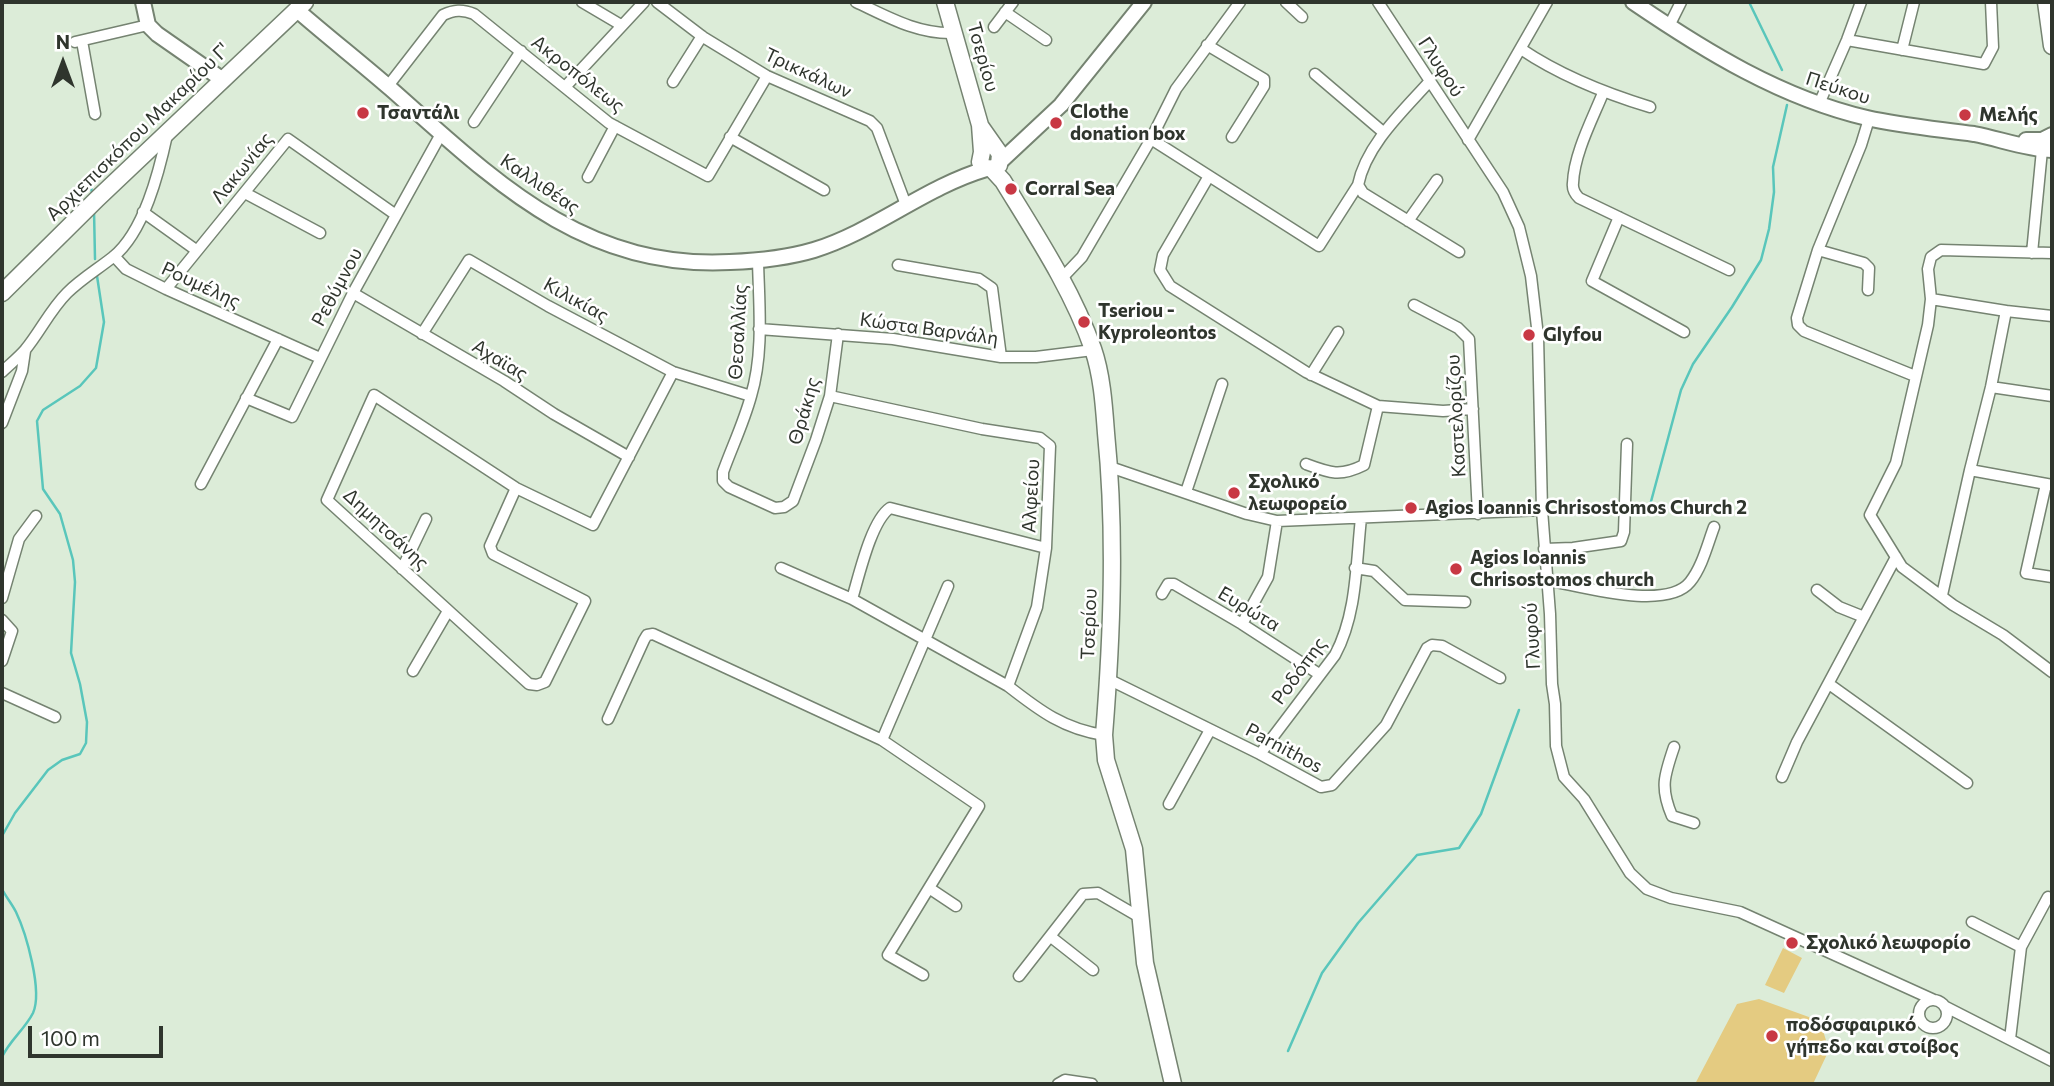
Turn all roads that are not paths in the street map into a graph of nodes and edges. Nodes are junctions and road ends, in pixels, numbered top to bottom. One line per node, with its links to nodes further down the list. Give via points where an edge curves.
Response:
1 (143, 2): 22 (street)
2 (582, 2): 23 (street)
3 (644, 2): 23 (street)
4 (657, 2): 27 (street, Τρικκάλων)
5 (856, 2): 26 (street, via 926,32)
6 (945, 2): 26 (main road, Τσερίου)
7 (1013, 2): 20 (street)
8 (1144, 2): 59 (street, via 1061,105 1036,131)
9 (1240, 2): 30 (street)
10 (1286, 2): 21 (street)
11 (1546, 2): 32 (street)
12 (1633, 2): 24 (street, Πεύκου)
13 (1681, 2): 24 (street)
14 (1861, 2): 29 (street)
15 (1914, 2): 33 (street)
16 (1992, 2): 33 (street, via 1993,47 1984,64)
17 (2046, 2): 31 (main road)
18 (1381, 3): 39 (street, Γλυφού)
19 (301, 6): 37 (main road, Αρχιεπισκόπου Μακαρίου Γ'); 40 (street, Καλλιθέας)
20 (1005, 12): 25 (street); 28 (street)
21 (1302, 17)
22 (148, 25): 37 (street); 45 (street, via 79,41)
23 (621, 25): 41 (street)
24 (1669, 26): 43 (street, Πεύκου, via 1721,59)
25 (995, 27)
26 (953, 33): 59 (main road, Τσερίου)
27 (702, 36): 36 (street, Τρικκάλων); 38 (street)
28 (1046, 40)
29 (1847, 40): 33 (street); 43 (street)
30 (1207, 45): 54 (street, via 1264,79 1265,86); 55 (street, via 1176,89)
31 (2052, 46)
32 (1521, 49): 42 (street); 56 (street)
33 (1902, 50)
34 (521, 51): 40 (street, Ακροπόλεως, via 474,14 453,11 443,15); 41 (street, Ακροπόλεως); 47 (street)
35 (1315, 74): 50 (street)
36 (768, 76): 53 (street, Ακροπόλεως); 66 (street, Τρικκάλων, via 870,121 877,128)
37 (222, 80): 49 (main road, Αρχιεπισκόπου Μακαρίου Γ')
38 (673, 82)
39 (1429, 82): 50 (street); 56 (street, Γλυφού)
40 (388, 86): 51 (street, Καλλιθέας)
41 (565, 87): 48 (street, Ακροπόλεως)
42 (1603, 93): 44 (street); 69 (street, via 1572,185 1579,198)
43 (1819, 104): 46 (street, Πεύκου)
44 (1650, 107)
45 (95, 114)
46 (1868, 119): 57 (street, Πεύκου); 73 (street)
47 (474, 122)
48 (615, 126): 53 (street, Ακροπόλεως, via 708,176); 61 (street)
49 (168, 132): 67 (street); 84 (main road, Αρχιεπισκόπου Μακαρίου Γ')
50 (1384, 132): 63 (street)
51 (441, 134): 68 (street, Ρεθύμνου); 78 (street, Καλλιθέας, via 525,202 565,227 620,250 708,264)
52 (2052, 135): 57 (street, via 2042,140)
53 (730, 137): 64 (street)
54 (1232, 137)
55 (1151, 139): 60 (street); 81 (street, via 1082,257)
56 (1468, 140): 123 (street, Γλυφού, via 1503,192 1519,227 1531,276 1538,336)
57 (2007, 140): 58 (street, Πεύκου)
58 (2047, 150): 75 (street)
59 (993, 162): 66 (street, Καλλιθέας); 81 (main road, Τσερίου)
60 (1209, 176): 63 (street, via 1320,246); 102 (street, via 1163,255 1160,270 1170,286)
61 (588, 177)
62 (1437, 180): 70 (street)
63 (1358, 184): 70 (street, via 1363,193)
64 (824, 190)
65 (245, 193): 68 (street, Λακωνίας, via 288,139); 71 (street); 72 (street, Λακωνίας)
66 (906, 205): 78 (street, Καλλιθέας, via 853,236 812,251)
67 (143, 212): 72 (street); 77 (street)
68 (396, 215): 85 (street, Ρεθύμνου)
69 (1619, 217): 80 (street); 92 (street, via 1592,281)
70 (1408, 221): 74 (street)
71 (320, 233)
72 (196, 250): 82 (street, Λακωνίας)
73 (1818, 250): 83 (street, via 1864,263 1869,268); 103 (street, via 1798,325)
74 (1460, 253)
75 (2032, 253): 76 (street); 86 (street, via 1941,250 1931,257 1928,269)
76 (2052, 253)
77 (114, 256): 82 (street, Ρουμέλης, via 126,268); 96 (street, via 66,294)
78 (758, 261): 90 (street, Θεσαλλίας)
79 (898, 265): 99 (street, via 979,279 992,288)
80 (1729, 270)
81 (1062, 278): 97 (main road, Τσερίου)
82 (166, 289): 95 (street, Ρουμέλης)
83 (1868, 290)
84 (2, 293)
85 (353, 293): 93 (street, Αχαϊας); 98 (street, Ρεθύμνου)
86 (1931, 299): 88 (street); 103 (street)
87 (1414, 305): 111 (street, Καστελορίζου, via 1458,328 1469,340)
88 (2006, 312): 89 (street); 105 (street)
89 (2052, 316)
90 (759, 329): 94 (street, Κώστα Βαρνάλη); 106 (street, Θεσαλλίας)
91 (1338, 332): 102 (street)
92 (1684, 332)
93 (422, 334): 101 (street, Κιλικίας, via 469,260); 114 (street, Αχαϊας)
94 (838, 334): 99 (street, Κώστα Βαρνάλη); 107 (street, Θράκης)
95 (278, 339): 98 (street, Ρουμέλης); 109 (street)
96 (25, 350): 100 (street); 112 (street)
97 (1093, 350): 99 (street, Κώστα Βαρνάλη); 116 (main road, Τσερίου)
98 (320, 358): 109 (street, Ρεθύμνου, via 292,417)
99 (1001, 358)
100 (2, 372)
101 (673, 372): 106 (street, Κιλικίας); 114 (street)
102 (1311, 375): 110 (street)
103 (1915, 376): 132 (street, via 1896,463 1870,515)
104 (1222, 384): 121 (street)
105 (1991, 387): 108 (street); 117 (street)
106 (751, 396): 122 (street, Θεσαλλίας, via 723,481 775,508 789,505)
107 (830, 396): 122 (street, Θράκης); 130 (street, Αλφείου, via 1046,440 1051,454)
108 (2052, 396)
109 (246, 398): 118 (street)
110 (1378, 406): 111 (street); 115 (street, via 1364,465 1341,474)
111 (1473, 409): 124 (street, Καστελορίζου)
112 (2, 423)
113 (1628, 444): 131 (street, via 1621,541)
114 (629, 457): 120 (street, via 593,525)
115 (1306, 464)
116 (1110, 467): 121 (street); 155 (main road, Τσερίου)
117 (1970, 470): 119 (street); 141 (street)
118 (201, 484)
119 (2049, 485): 136 (street, via 2026,573)
120 (516, 488): 135 (street, Δημητσάνης, via 374,395 327,500); 145 (street, Δημητσάνης, via 490,546 493,554 585,601 545,682 528,684)
121 (1186, 492): 128 (street)
122 (795, 495)
123 (1542, 510): 124 (street); 131 (street, Γλυφού)
124 (1478, 514): 126 (street)
125 (36, 516): 142 (street, via 19,539)
126 (1361, 518): 128 (street); 134 (street, Ροδόπης)
127 (426, 519): 135 (street)
128 (1277, 522): 148 (street, via 1268,577)
129 (1714, 527): 137 (street, via 1688,585 1671,594 1618,593)
130 (1046, 548): 143 (street, via 890,508 867,548); 157 (street, Αλφείου, via 1038,607)
131 (1544, 549): 137 (street, Γλυφού)
132 (1896, 557): 141 (street, via 1902,567); 146 (street)
133 (781, 568): 143 (street)
134 (1355, 568): 144 (street, via 1374,570 1405,600); 153 (street, Ροδόπης, via 1349,622 1335,655)
135 (402, 569): 145 (street, Δημητσάνης)
136 (2052, 577)
137 (1546, 580): 180 (street, Γλυφού, via 1556,746 1564,777 1584,799 1630,873 1647,890 1740,912)
138 (948, 586): 149 (street)
139 (1817, 590): 146 (street, via 1839,607)
140 (1162, 594): 148 (street, Ευρώτα, via 1168,584 1174,584)
141 (1942, 595): 152 (street)
142 (2, 598)
143 (852, 598): 149 (street)
144 (1465, 602)
145 (448, 611): 151 (street)
146 (1864, 617): 156 (street)
147 (2, 620): 150 (street, via 12,631)
148 (1242, 624): 153 (street, Ευρώτα)
149 (926, 640): 157 (street); 163 (street)
150 (2, 661)
151 (413, 671)
152 (2052, 672)
153 (1319, 674): 165 (street, Ροδόπης)
154 (1500, 678): 165 (street, Parnithos, via 1442,646 1427,648 1386,725 1332,786 1321,787)
155 (1108, 679): 161 (street, Parnithos); 162 (main road, Τσερίου)
156 (1829, 684): 166 (street); 167 (street)
157 (1008, 686): 162 (street, via 1066,726)
158 (2, 693): 159 (street)
159 (55, 717)
160 (608, 719): 163 (street, via 644,640 653,634)
161 (1210, 730): 165 (street, Parnithos); 168 (street)
162 (1104, 735): 173 (main road, Τσερίου, via 1106,760 1133,849)
163 (882, 740): 170 (street, via 979,806)
164 (1674, 747): 169 (street, via 1664,774 1664,797 1672,816)
165 (1260, 754)
166 (1782, 777)
167 (1967, 783)
168 (1168, 804)
169 (1694, 823)
170 (929, 888): 172 (street); 178 (street, via 888,955)
171 (2048, 897): 176 (street)
172 (956, 906)
173 (1142, 919): 175 (street, via 1090,892 1083,894); 186 (main road, Τσερίου, via 1145,962)
174 (1972, 922): 176 (street)
175 (1051, 937): 177 (street); 179 (street)
176 (2021, 947): 182 (street)
177 (1093, 970)
178 (923, 975)
179 (1019, 976)
180 (1934, 1000): 181 (street); 181 (street, via 1927,1001 1919,1013 1926,1025 1940,1026)
181 (1946, 1007): 182 (street)
182 (2010, 1039): 183 (street)
183 (2052, 1061)
184 (1058, 1084): 185 (street, via 1065,1080)
185 (1092, 1084)
186 (1173, 1084)

